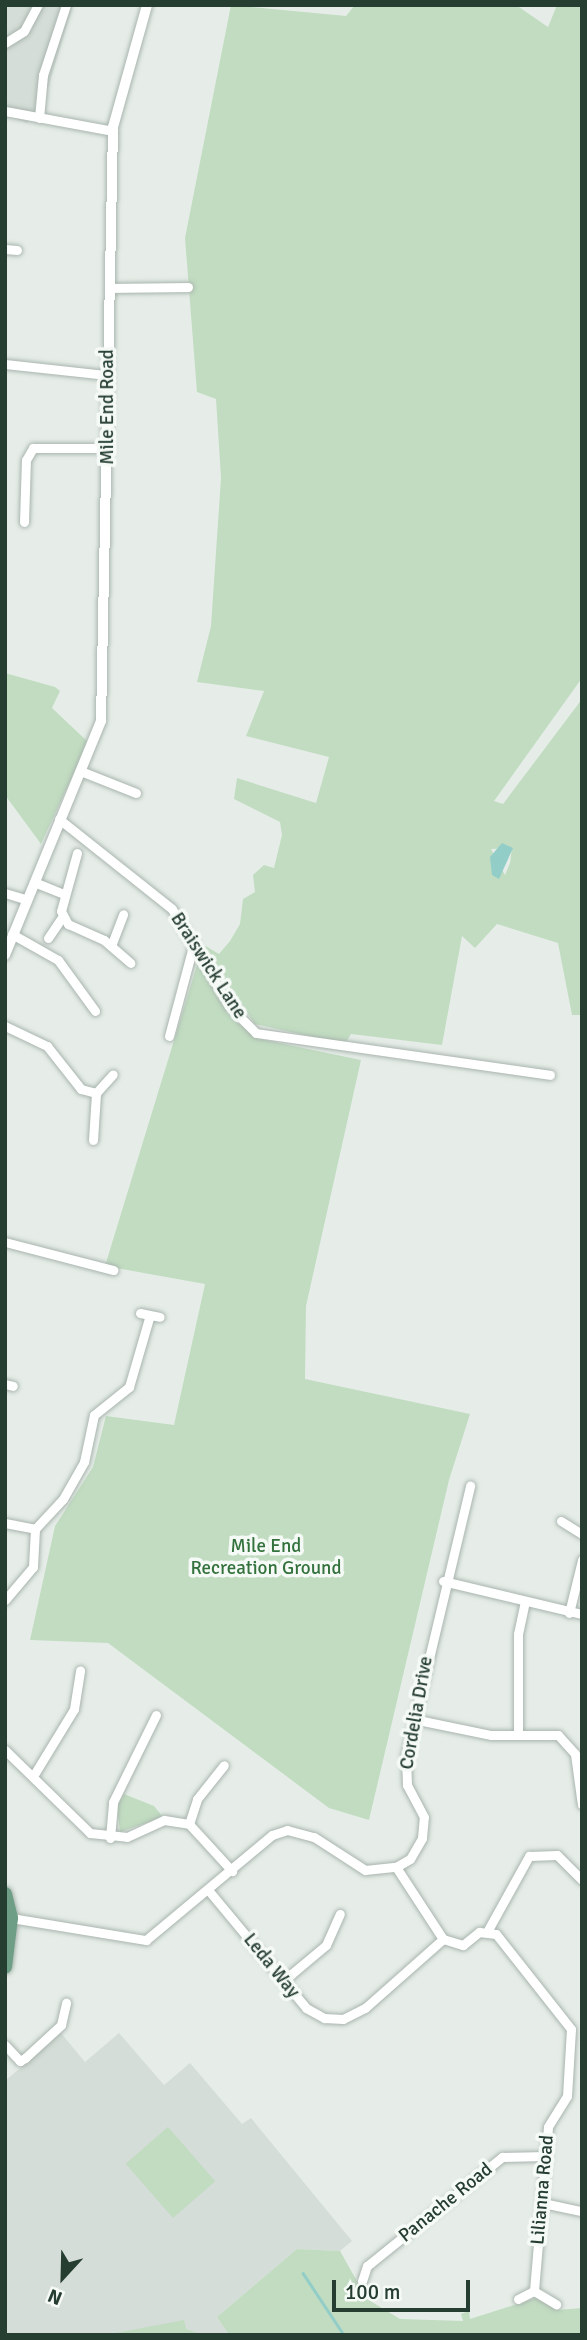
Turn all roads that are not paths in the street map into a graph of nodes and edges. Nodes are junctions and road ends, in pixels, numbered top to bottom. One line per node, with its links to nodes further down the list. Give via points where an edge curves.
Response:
1 (38, 5): 4 (street, via 24,31)
2 (66, 5): 6 (street, via 43,75)
3 (147, 5): 7 (street, Mile End Road)
4 (5, 43)
5 (5, 111): 6 (street)
6 (39, 118): 7 (street)
7 (113, 131): 11 (street, Mile End Road)
8 (5, 249): 9 (street)
9 (17, 250)
10 (188, 287): 11 (street)
11 (110, 288): 13 (street, Mile End Road)
12 (5, 365): 13 (street)
13 (107, 374): 14 (street, Mile End Road)
14 (107, 448): 15 (street, via 33,448 26,460); 16 (street, Mile End Road, via 106,673 97,736)
15 (24, 522)
16 (83, 772): 17 (street); 18 (street, Mile End Road)
17 (136, 793)
18 (59, 819): 20 (street, Mile End Road); 28 (street, Braiswick Lane, via 152,887)
19 (77, 853): 22 (street, via 74,877)
20 (34, 882): 22 (street); 23 (street, Mile End Road)
21 (5, 893): 23 (street)
22 (61, 893): 25 (street)
23 (25, 899): 26 (street, Mile End Road)
24 (123, 914): 29 (street)
25 (63, 916): 27 (street); 29 (street)
26 (12, 934): 30 (street, Mile End Road); 32 (street, via 58,960 80,999)
27 (48, 938)
28 (194, 943): 34 (street); 36 (street, Braiswick Lane, via 239,1020 256,1032)
29 (111, 946): 31 (street)
30 (5, 955)
31 (130, 963)
32 (95, 1011)
33 (5, 1026): 37 (street, via 47,1045 69,1082)
34 (169, 1036)
35 (113, 1074): 37 (street)
36 (550, 1075)
37 (96, 1093): 38 (street)
38 (93, 1140)
39 (5, 1242): 40 (street)
40 (113, 1270)
41 (160, 1317): 45 (street, via 144,1316 129,1387 99,1406 83,1462 63,1499)
42 (470, 1486): 48 (street, Cordelia Drive)
43 (561, 1521): 46 (street)
44 (5, 1523): 45 (street)
45 (35, 1529): 49 (street, via 33,1567)
46 (582, 1534)
47 (582, 1560): 51 (street)
48 (443, 1581): 50 (street); 55 (street, Cordelia Drive)
49 (5, 1600)
50 (525, 1602): 51 (street); 56 (street, via 518,1640)
51 (569, 1613): 52 (street)
52 (582, 1614)
53 (80, 1670): 60 (street, via 74,1709)
54 (156, 1715): 63 (street, via 113,1802)
55 (413, 1719): 56 (street, via 479,1734); 64 (street, Cordelia Drive, via 404,1771 424,1828 415,1852)
56 (518, 1734): 58 (street, via 558,1735)
57 (5, 1750): 60 (street)
58 (578, 1752): 61 (street)
59 (224, 1765): 62 (street, via 197,1798)
60 (35, 1773): 63 (street, via 81,1828)
61 (582, 1805)
62 (189, 1824): 63 (street, via 164,1820); 65 (street)
63 (110, 1838)
64 (396, 1867): 65 (street, via 365,1870 295,1830 272,1835); 72 (street)
65 (232, 1871): 67 (street)
66 (582, 1880): 71 (street, via 557,1855 529,1856)
67 (209, 1891): 70 (street, via 138,1942); 74 (street, Leda Way)
68 (5, 1894): 70 (main road)
69 (340, 1914): 74 (street, via 326,1945)
70 (11, 1918): 73 (main road)
71 (488, 1930): 72 (street, via 463,1945); 77 (street, Lilianna Road, via 570,2029 567,2096 552,2115)
72 (443, 1939): 74 (street, Leda Way, via 365,2008 343,2019 324,2018 306,2008)
73 (5, 1966)
74 (283, 1981)
75 (66, 2003): 76 (street, via 61,2025 26,2059 20,2061)
76 (5, 2045)
77 (546, 2156): 78 (street, Lilianna Road); 80 (street, Panache Road, via 502,2157 367,2266)
78 (542, 2203): 79 (street); 81 (street, Lilianna Road)
79 (582, 2211)
80 (362, 2281)
81 (534, 2291): 82 (street); 83 (street)
82 (518, 2299)
83 (556, 2304)

